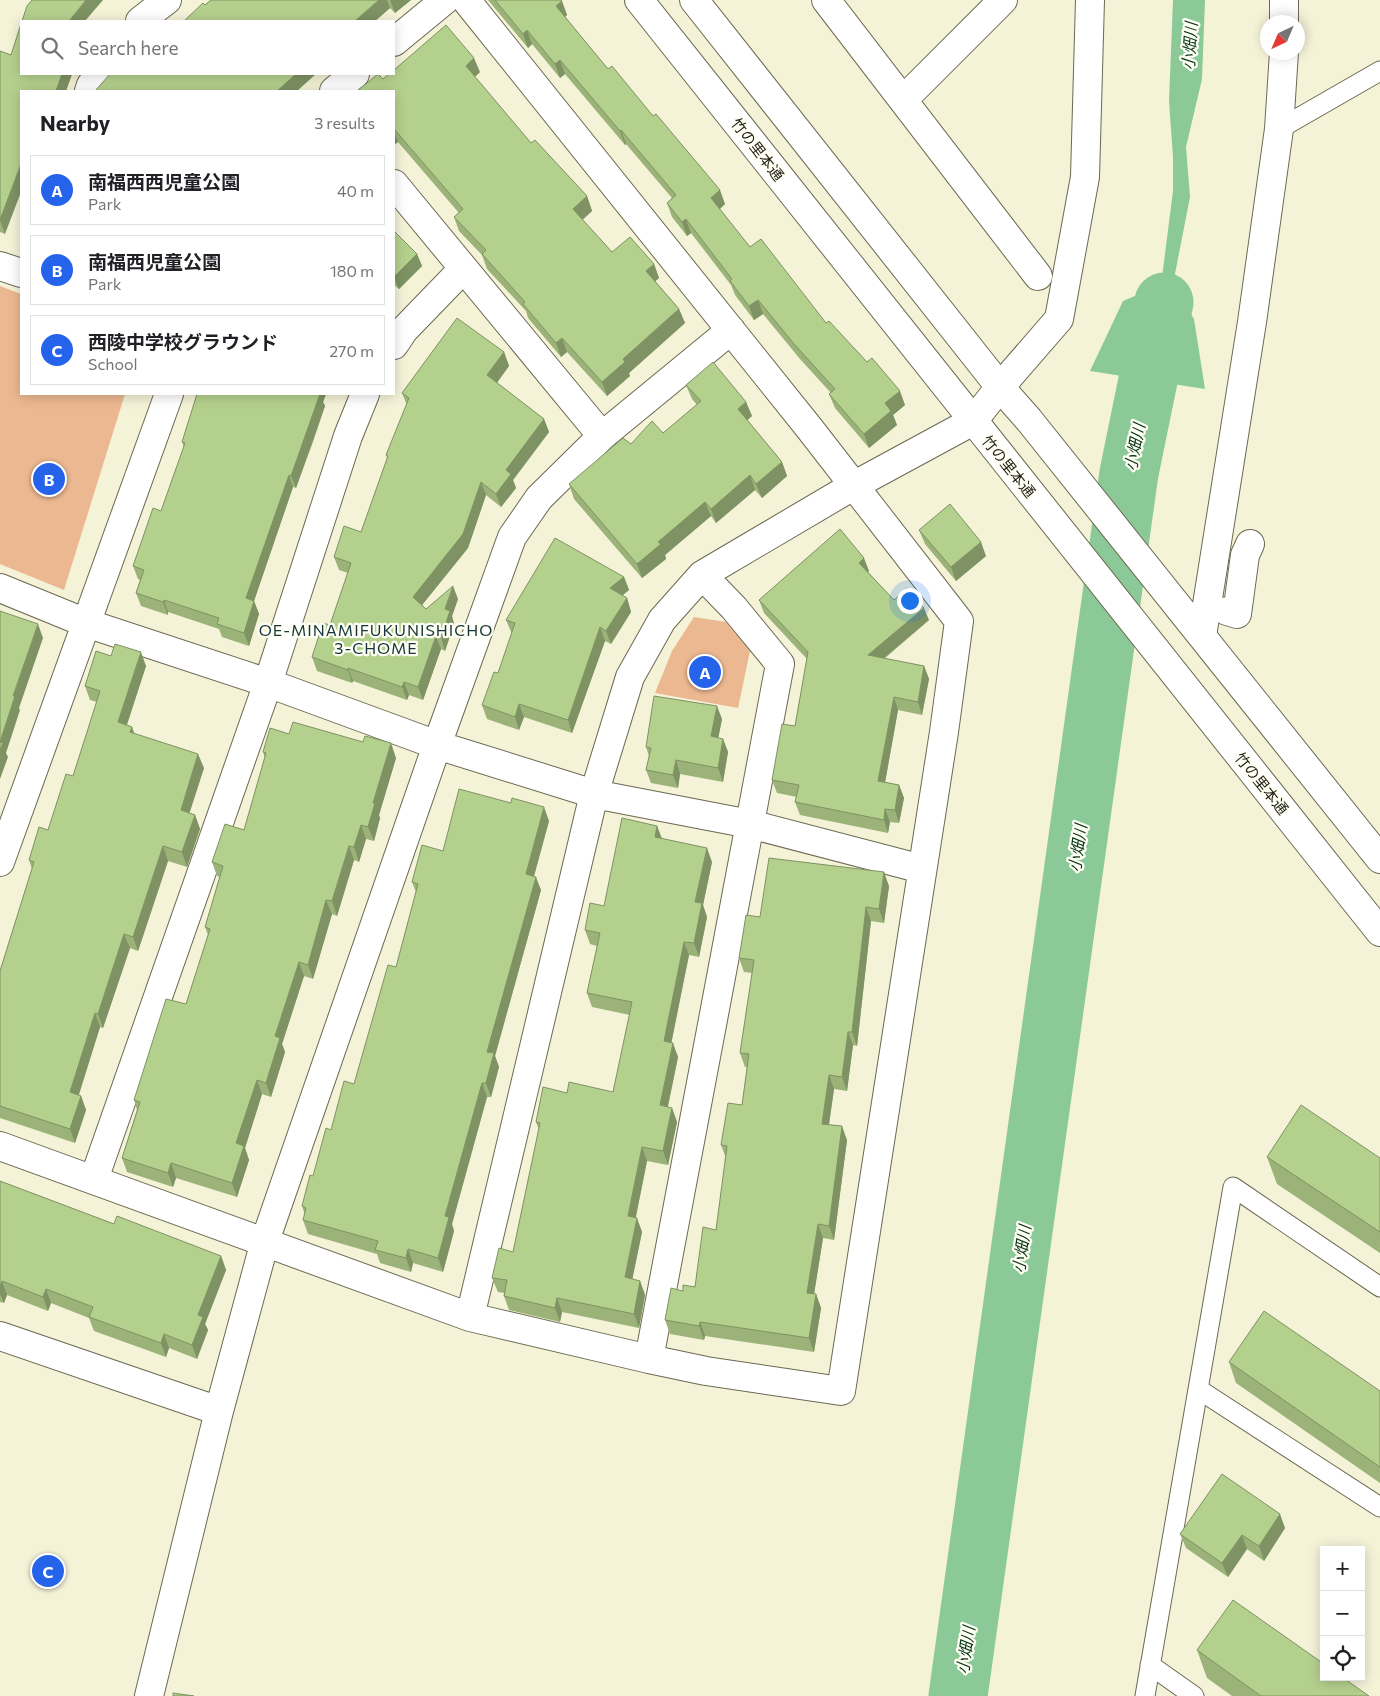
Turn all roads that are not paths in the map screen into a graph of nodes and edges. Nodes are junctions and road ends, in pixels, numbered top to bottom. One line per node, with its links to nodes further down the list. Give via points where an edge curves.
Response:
1 (168, 0): 11 (street)
2 (445, 0): 12 (street)
3 (466, 0): 26 (street)
4 (639, 0): 31 (street, 竹の里本通)
5 (694, 0): 28 (street)
6 (826, 0): 19 (street)
7 (1003, 0): 19 (street)
8 (1090, 0): 28 (street, via 1085,176 1059,320)
9 (1284, 0): 10 (street)
10 (1284, 15)
11 (141, 20)
12 (395, 41)
13 (1283, 60): 20 (street)
14 (1380, 72): 20 (lane)
15 (99, 75): 17 (street)
16 (354, 75): 18 (street)
17 (89, 90)
18 (335, 90)
19 (903, 100): 25 (street)
20 (1279, 130): 39 (street)
21 (395, 185): 23 (street)
22 (0, 266): 24 (street)
23 (463, 269): 27 (street); 32 (street)
24 (20, 273)
25 (1038, 276)
26 (730, 330): 32 (street); 33 (street)
27 (395, 344)
28 (1000, 387): 31 (street); 39 (street, via 1030,420)
29 (170, 395): 38 (street)
30 (365, 395): 40 (street, via 348,436)
31 (973, 421): 33 (street); 47 (street, 竹の里本通)
32 (602, 436): 41 (street, via 539,498 512,536)
33 (853, 486): 35 (street); 46 (street, via 959,621)
34 (1250, 544): 37 (street, via 1245,555 1237,614)
35 (702, 575): 42 (street, via 662,620 630,678); 43 (street, via 780,664)
36 (0, 588): 38 (street)
37 (1227, 611)
38 (86, 623): 40 (street); 45 (street)
39 (1202, 636): 44 (street)
40 (268, 683): 41 (street); 49 (street)
41 (437, 745): 42 (street); 50 (street)
42 (594, 794): 43 (street); 52 (street)
43 (750, 824): 46 (street); 54 (street)
44 (1380, 859)
45 (0, 862)
46 (922, 869): 54 (street, via 841,1391)
47 (1380, 932)
48 (0, 1146): 49 (street)
49 (94, 1179): 50 (street)
50 (265, 1241): 52 (street); 56 (street)
51 (1380, 1287): 55 (lane, via 1233,1188)
52 (470, 1317): 54 (street)
53 (0, 1336): 56 (street)
54 (649, 1359)
55 (1198, 1390): 57 (lane); 58 (lane)
56 (219, 1411): 59 (street)
57 (1380, 1506)
58 (1150, 1666): 60 (lane); 61 (lane)
59 (149, 1696)
60 (1145, 1696)
61 (1194, 1696)

